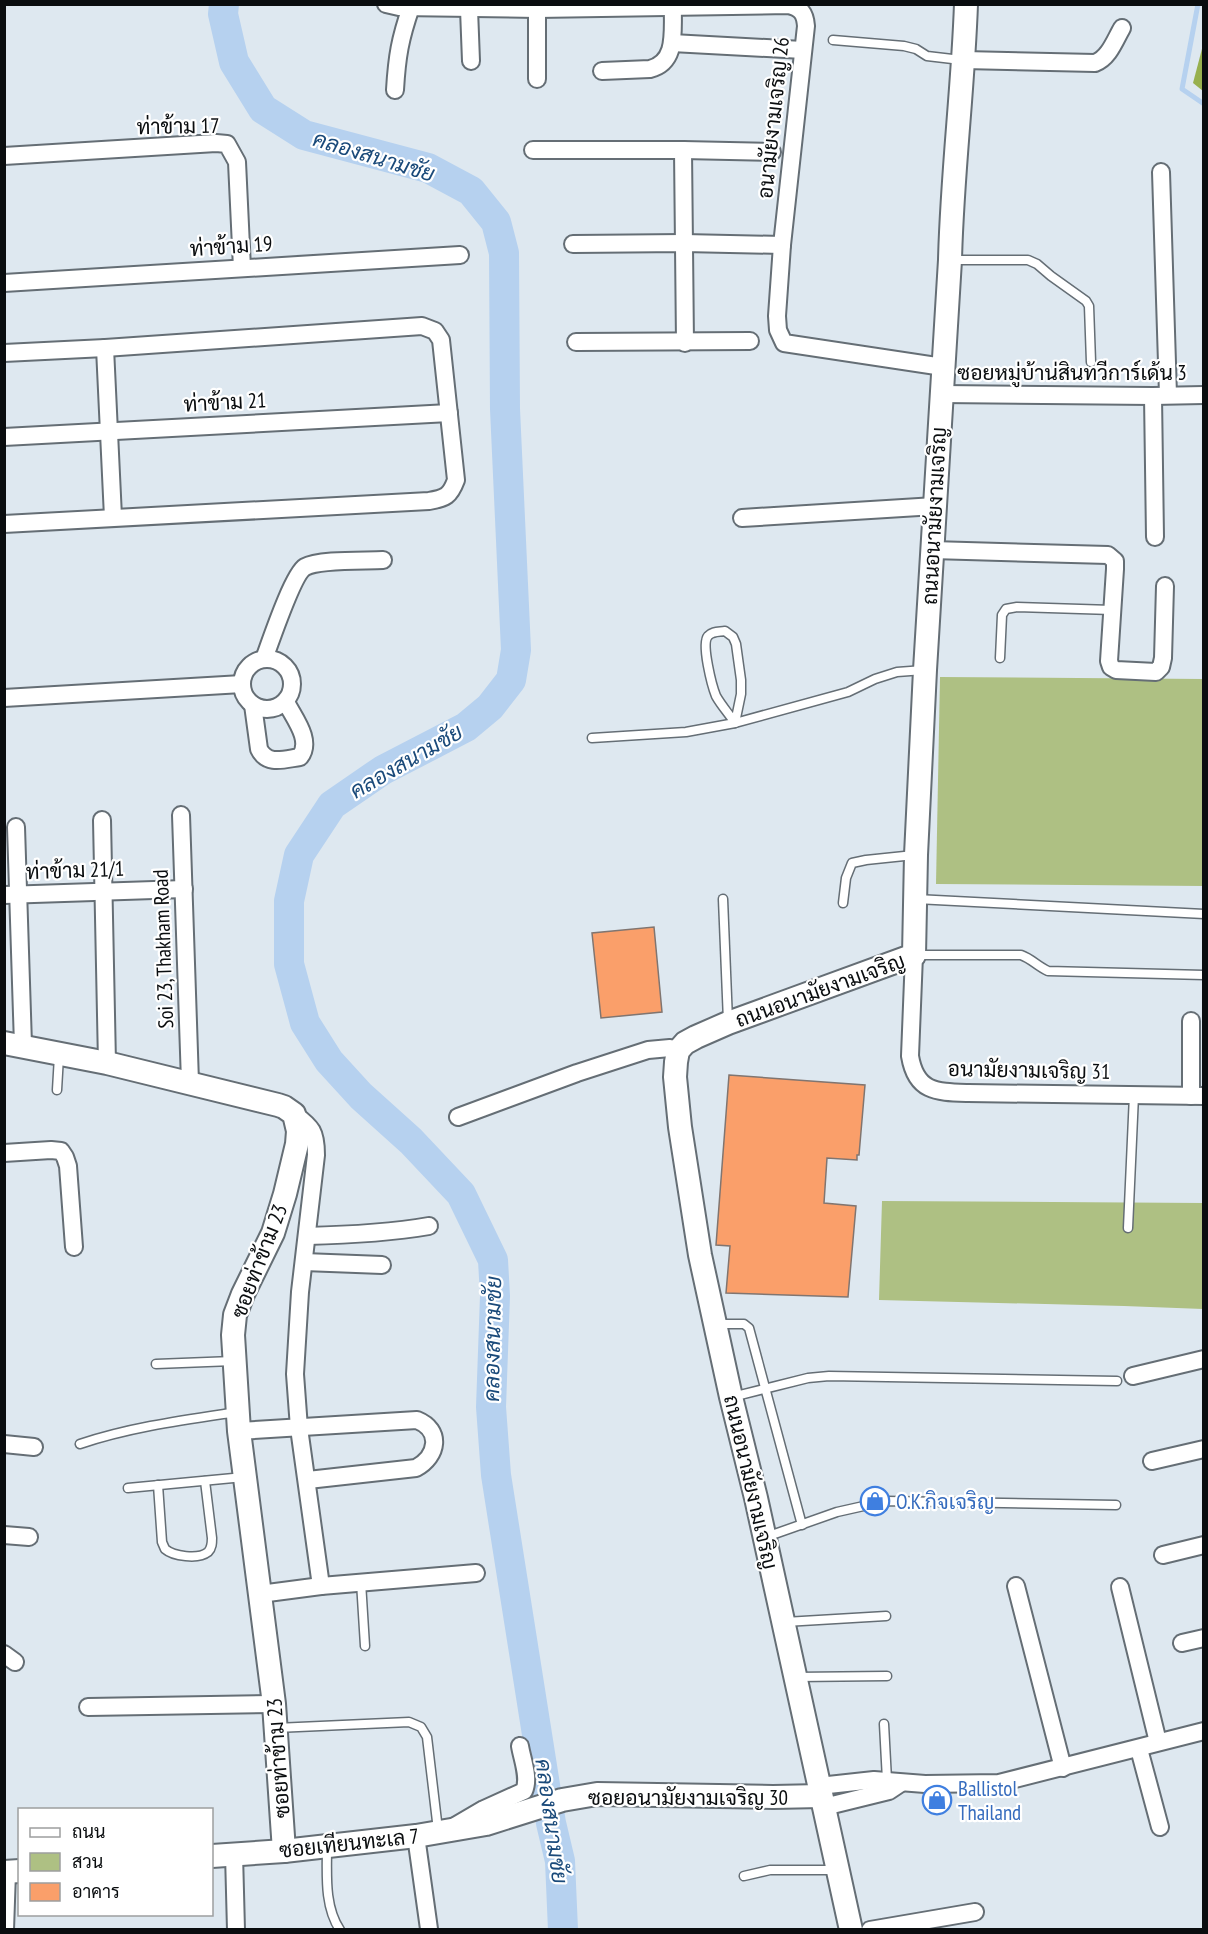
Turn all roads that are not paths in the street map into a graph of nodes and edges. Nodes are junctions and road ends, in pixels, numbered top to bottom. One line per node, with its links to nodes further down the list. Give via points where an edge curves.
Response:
1 (386, 4): 4 (street, อนามัยงามเจริญ 26)
2 (966, 4): 12 (street, ถนนอนามัยงามเจริญ)
3 (445, 6): 4 (street, อนามัยงามเจริญ 26); 6 (street, อนามัยงามเจริญ 26)
4 (411, 7): 16 (street, via 397,56)
5 (673, 7): 7 (street, อนามัยงามเจริญ 26); 10 (street); 11 (street, อนามัยงามเจริญ 26, via 798,8 806,16)
6 (470, 9): 7 (street, อนามัยงามเจริญ 26); 13 (street)
7 (537, 9): 15 (street)
8 (1122, 28): 12 (street, via 1107,54 1095,63)
9 (833, 40): 12 (lane, via 904,46 927,56)
10 (672, 43): 11 (street); 14 (street, via 670,53 657,67)
11 (803, 50): 24 (street, อนามัยงามเจริญ 26)
12 (964, 60): 26 (street, ถนนอนามัยงามเจริญ)
13 (471, 61)
14 (602, 71)
15 (537, 79)
16 (395, 90)
17 (533, 150): 18 (street)
18 (683, 150): 19 (street); 22 (street)
19 (772, 152)
20 (4, 156): 27 (street, ท่าข้าม 17, via 226,144 237,162)
21 (1161, 172): 38 (street)
22 (684, 243): 23 (street); 24 (street); 31 (street)
23 (573, 244)
24 (782, 244): 35 (street, อนามัยงามเจริญ 26, via 777,316 784,343)
25 (460, 255): 27 (street, ท่าข้าม 19)
26 (950, 260): 34 (lane, via 1028,260 1036,264 1089,306); 35 (street, ถนนอนามัยงามเจริญ)
27 (242, 268): 28 (street, ท่าข้าม 19)
28 (4, 284)
29 (750, 341): 31 (street)
30 (576, 342): 31 (street)
31 (686, 343)
32 (105, 348): 33 (street); 39 (street, via 422,326 435,331 441,340); 40 (street)
33 (4, 353)
34 (1091, 362)
35 (943, 367): 36 (street, ถนนอนามัยงามเจริญ)
36 (941, 394): 38 (street, ซอยหมู่บ้าน่สินทวีการ์เด้น 3); 42 (street, ถนนอนามัยงามเจริญ)
37 (1203, 395): 38 (street, ซอยหมู่บ้าน่สินทวีการ์เด้น 3)
38 (1161, 396): 46 (street)
39 (449, 413): 40 (street, ท่าข้าม 21); 43 (street, via 456,480 451,493 441,499)
40 (108, 431): 41 (street, ท่าข้าม 21); 43 (street)
41 (4, 437)
42 (935, 506): 44 (street); 47 (street, ถนนอนามัยงามเจริญ)
43 (113, 517): 45 (street)
44 (742, 518)
45 (4, 524)
46 (1155, 537)
47 (932, 550): 50 (street, via 1108,555 1116,569); 53 (street, ถนนอนามัยงามเจริญ)
48 (383, 560): 52 (street, via 304,568 298,574)
49 (1165, 586): 50 (street, via 1163,658 1156,672 1111,668)
50 (1112, 610): 51 (lane, via 1006,609 1002,615)
51 (1000, 658)
52 (264, 660): 54 (street, via 251,665); 56 (street, via 273,660 288,669 293,686)
53 (925, 670): 58 (lane, via 897,672 848,692); 63 (street, ถนนอนามัยงามเจริญ)
54 (242, 684): 55 (street); 57 (street)
55 (4, 699)
56 (286, 702): 57 (street, via 267,710); 57 (street, via 303,735 305,748 300,757 276,760 266,759 259,749)
57 (253, 705)
58 (735, 723): 58 (lane, via 741,694 736,644 725,631 715,632 705,640 713,688); 59 (lane, via 686,732)
59 (592, 738)
60 (181, 815): 64 (street, Soi 23, Thakham Road)
61 (102, 820): 65 (street)
62 (16, 827): 66 (street)
63 (916, 855): 68 (street, ถนนอนามัยงามเจริญ); 69 (lane, via 852,863)
64 (184, 889): 65 (street, ท่าข้าม 21/1); 79 (street, Soi 23, Thakham Road)
65 (104, 891): 66 (street, ท่าข้าม 21/1); 78 (street)
66 (11, 894): 75 (street)
67 (723, 899): 74 (lane)
68 (915, 899): 70 (lane); 71 (street, ถนนอนามัยงามเจริญ)
69 (843, 903)
70 (1203, 914)
71 (914, 955): 72 (lane, via 1021,955 1047,971); 74 (street, ถนนอนามัยงามเจริญ); 81 (street, อนามัยงามเจริญ 31, via 910,1056 918,1080 928,1088 968,1093)
72 (1203, 975)
73 (1191, 1021): 82 (street)
74 (728, 1023): 76 (street, ถนนอนามัยงามเจริญ, via 690,1040)
75 (14, 1044): 77 (street)
76 (678, 1051): 84 (street, via 648,1050); 92 (street, ถนนอนามัยงามเจริญ, via 675,1077 680,1126)
77 (59, 1053): 78 (street); 80 (lane)
78 (107, 1063): 79 (street)
79 (189, 1082): 83 (street, via 278,1105)
80 (57, 1090)
81 (1134, 1095): 82 (street, อนามัยงามเจริญ 31); 87 (lane)
82 (1197, 1096)
83 (294, 1114): 88 (street, via 312,1130 316,1141); 94 (street, ซอยท่าข้าม 23, via 297,1144 285,1194 273,1233 235,1315)
84 (458, 1117)
85 (4, 1154): 89 (street, via 61,1151 68,1166)
86 (429, 1226): 88 (street)
87 (1128, 1228)
88 (307, 1236): 90 (street)
89 (74, 1247)
90 (304, 1262): 91 (street); 101 (street, via 295,1374)
91 (382, 1265)
92 (714, 1324): 98 (lane, via 744,1324 748,1328); 99 (street, ถนนอนามัยงามเจริญ)
93 (1203, 1359): 96 (street)
94 (233, 1361): 95 (lane); 100 (street, ซอยท่าข้าม 23)
95 (156, 1364)
96 (1133, 1376)
97 (1117, 1381): 98 (lane, via 829,1376)
98 (765, 1390): 99 (lane); 113 (lane)
99 (731, 1397): 116 (street, ถนนอนามัยงามเจริญ)
100 (238, 1422): 101 (street); 103 (lane, via 143,1427); 107 (street, ซอยท่าข้าม 23)
101 (299, 1428): 108 (street); 108 (street, via 417,1420 432,1431 432,1453 416,1468)
102 (4, 1444): 104 (street)
103 (80, 1444)
104 (34, 1447)
105 (1203, 1449): 106 (street)
106 (1152, 1461)
107 (245, 1477): 109 (lane); 124 (street, ซอยท่าข้าม 23)
108 (308, 1480): 121 (street)
109 (205, 1481): 110 (lane); 110 (lane, via 212,1538 211,1546 201,1555 178,1556 165,1549)
110 (158, 1485): 111 (lane)
111 (128, 1488)
112 (1116, 1505): 113 (lane, via 886,1501)
113 (802, 1525): 116 (lane)
114 (4, 1535): 115 (street)
115 (29, 1537)
116 (765, 1538): 126 (street, ถนนอนามัยงามเจริญ)
117 (1203, 1545): 118 (street)
118 (1163, 1555)
119 (476, 1573): 120 (street)
120 (361, 1582): 121 (street); 129 (lane)
121 (321, 1586): 124 (street)
122 (1016, 1586): 140 (street)
123 (1120, 1587): 137 (street)
124 (260, 1594): 132 (street, ซอยท่าข้าม 23)
125 (885, 1616): 126 (lane)
126 (784, 1623): 131 (street, ถนนอนามัยงามเจริญ)
127 (1203, 1638): 128 (street)
128 (1182, 1643)
129 (365, 1646)
130 (886, 1676): 131 (lane)
131 (796, 1677): 142 (street, ถนนอนามัยงามเจริญ)
132 (274, 1704): 133 (street); 135 (street, ซอยท่าข้าม 23)
133 (88, 1707)
134 (884, 1725): 141 (lane)
135 (276, 1728): 145 (lane, via 409,1722 421,1727 427,1737); 148 (street, ซอยท่าข้าม 23)
136 (1203, 1731): 137 (street)
137 (1158, 1742): 139 (street)
138 (520, 1746): 145 (street, via 526,1776 524,1791)
139 (1139, 1749): 140 (street); 144 (street)
140 (1063, 1768): 141 (street, via 999,1783)
141 (892, 1785): 142 (street, via 874,1780)
142 (821, 1796): 143 (street, ซอยอนามัยงามเจริญ 30, via 597,1794 562,1800); 151 (street, ถนนอนามัยงามเจริญ)
143 (486, 1824): 145 (street, ซอยเทียนทะเล 7)
144 (1160, 1827)
145 (444, 1831): 146 (street, ซอยเทียนทะเล 7)
146 (416, 1836): 147 (street, ซอยเทียนทะเล 7); 158 (street)
147 (327, 1847): 148 (street, ซอยเทียนทะเล 7); 157 (lane, via 329,1904)
148 (284, 1851): 149 (street, ซอยเทียนทะเล 7)
149 (234, 1854): 150 (street, ซอยเทียนทะเล 7); 156 (street)
150 (213, 1856)
151 (838, 1870): 153 (lane, via 770,1870); 159 (street, ถนนอนามัยงามเจริญ)
152 (10, 1872): 155 (street)
153 (744, 1876)
154 (975, 1912): 160 (street)
155 (5, 1929)
156 (236, 1929)
157 (340, 1929)
158 (429, 1929)
159 (851, 1929)
160 (870, 1929)

